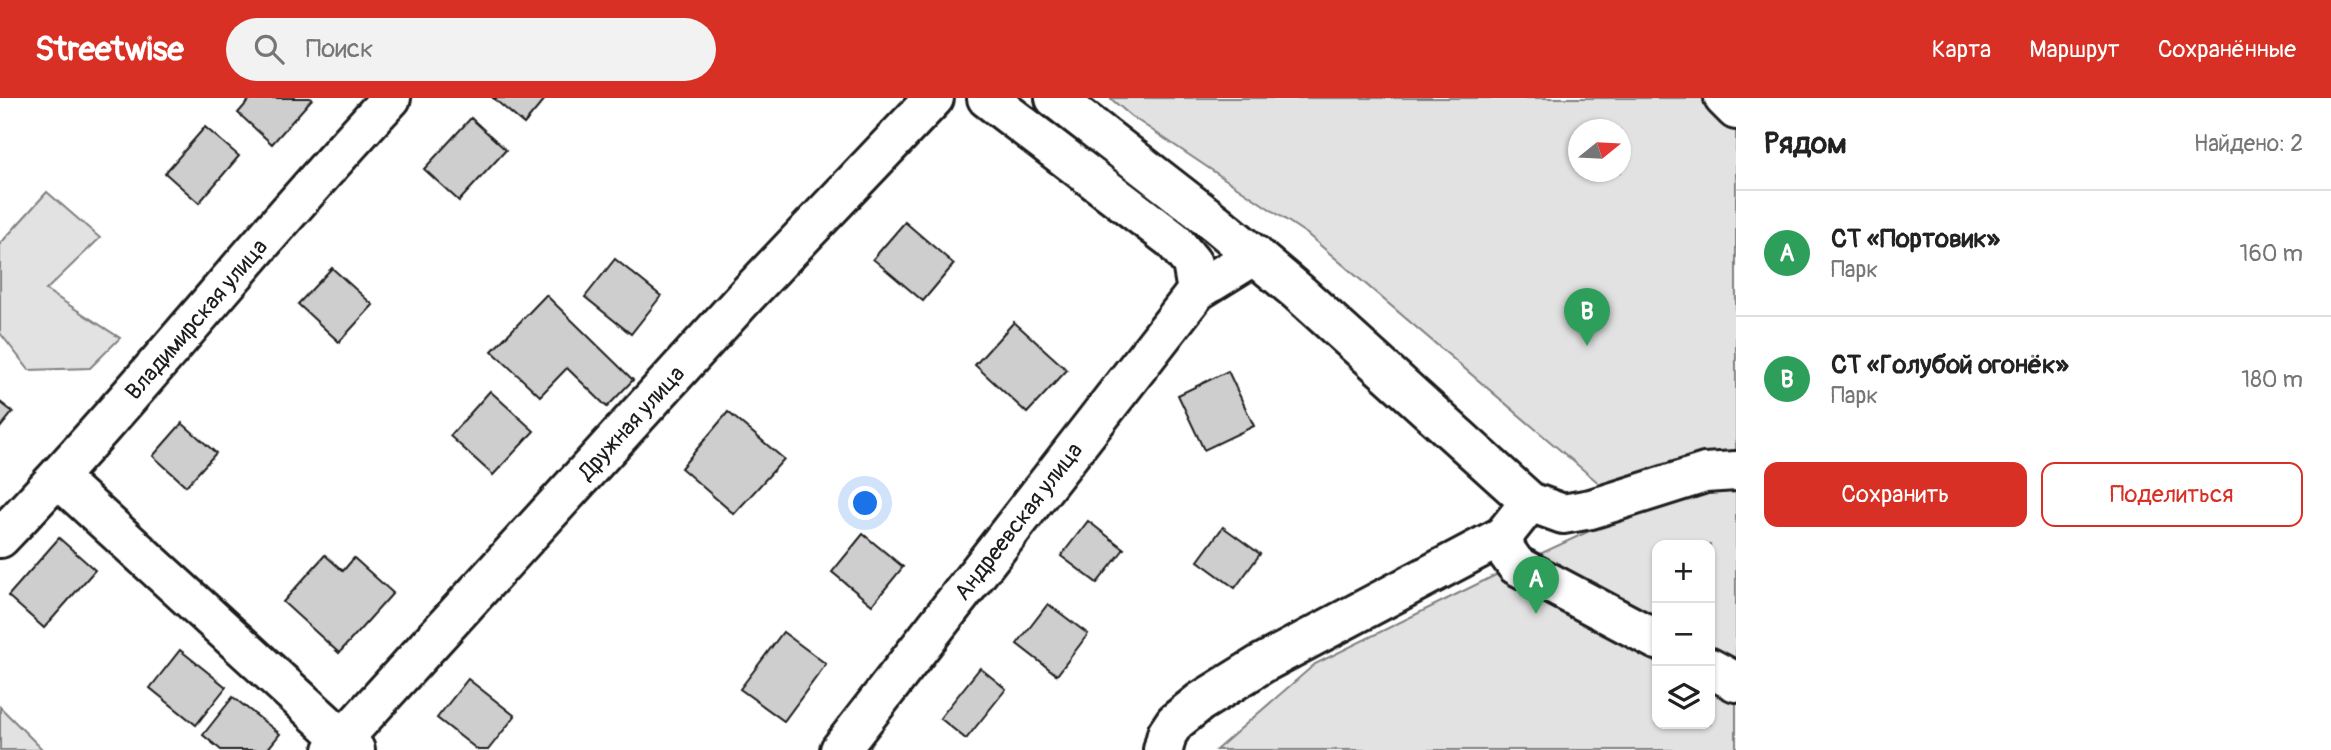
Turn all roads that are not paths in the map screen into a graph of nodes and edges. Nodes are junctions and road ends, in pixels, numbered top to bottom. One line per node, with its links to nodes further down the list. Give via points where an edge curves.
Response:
1 (391, 98): 11 (street, Владимирская улица)
2 (934, 98): 18 (street, Дружная улица, via 746,296)
3 (987, 98): 7 (street)
4 (1053, 98): 7 (street); 8 (street)
5 (1724, 98): 6 (street)
6 (1736, 110)
7 (1028, 130): 9 (street, via 1173,240 1192,263)
8 (1255, 255): 9 (street); 12 (street)
9 (1197, 291): 19 (street, Андреевская улица)
10 (1736, 471): 12 (street, via 1704,473 1563,514)
11 (58, 478): 14 (street, Владимирская улица); 18 (street)
12 (1531, 502): 13 (street)
13 (1503, 536): 15 (street, via 1516,565); 20 (street, via 1263,663 1200,702 1175,722)
14 (0, 538)
15 (1652, 637)
16 (1715, 671): 17 (street)
17 (1736, 682)
18 (344, 747)
19 (840, 750)
20 (1163, 750)

